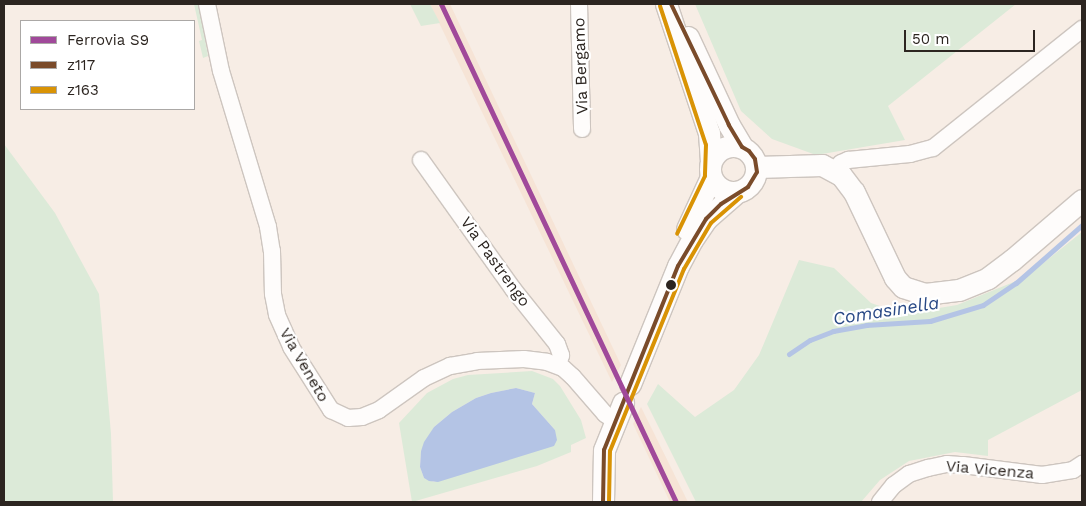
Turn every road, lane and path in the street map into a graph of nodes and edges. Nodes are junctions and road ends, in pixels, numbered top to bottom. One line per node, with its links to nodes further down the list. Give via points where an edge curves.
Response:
1 (207, 4): 15 (street, Via Veneto, via 219,64 268,227 277,315 291,347 331,410 348,418 367,416 433,374 467,362 524,359)
2 (579, 4): 6 (street, Via Bergamo)
3 (666, 4): 10 (street, via 712,144)
4 (671, 4): 7 (street)
5 (1079, 37): 11 (street, via 933,148 910,154 848,160)
6 (582, 129)
7 (742, 147): 9 (street, via 752,155); 10 (street, via 722,148)
8 (422, 160): 15 (street, Via Pastrengo, via 557,344 561,355)
9 (757, 167): 11 (street, via 814,165); 12 (street, via 752,183)
10 (711, 168): 12 (street, via 722,190); 14 (street, via 682,238)
11 (835, 170): 13 (street, via 854,192 895,278 909,290 925,294 959,290 988,278)
12 (736, 192): 14 (street, via 706,219)
13 (1082, 200)
14 (678, 266): 16 (street)
15 (558, 366): 16 (street, Via Veneto, via 570,374 604,414)
16 (623, 403): 18 (street, via 604,450)
17 (1082, 464): 19 (street, Via Vicenza, via 1072,470 1042,475 947,464 909,474 894,485)
18 (603, 502)
19 (880, 502)

